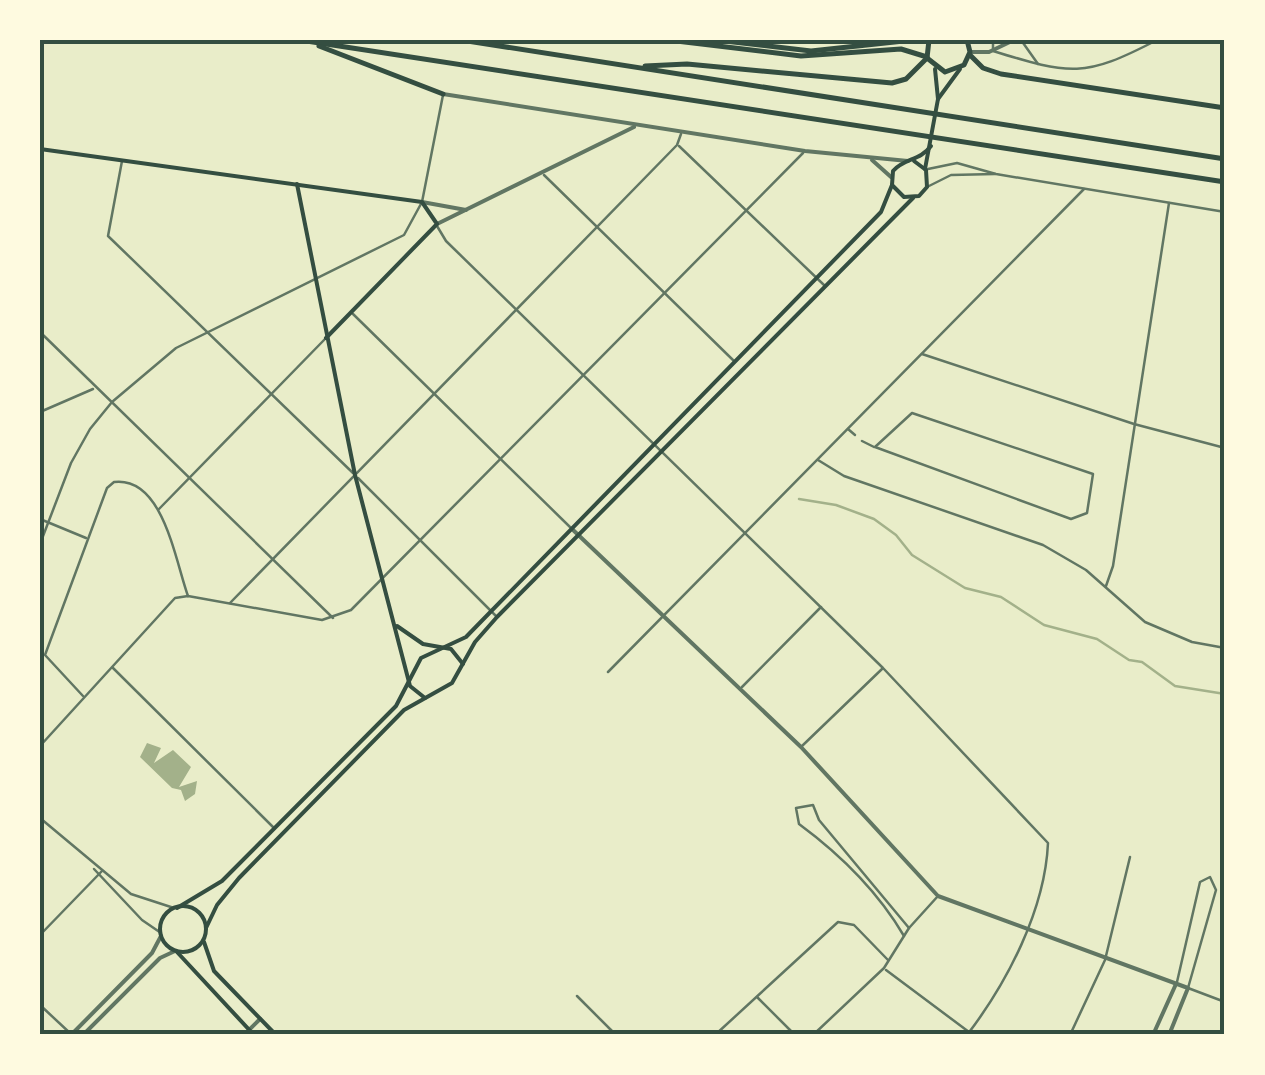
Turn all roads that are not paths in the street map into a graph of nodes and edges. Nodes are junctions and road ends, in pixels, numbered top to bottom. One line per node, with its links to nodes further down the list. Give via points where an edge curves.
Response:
1 (292, 40): 20 (highway)
2 (300, 40): 37 (highway)
3 (461, 40): 17 (highway)
4 (668, 40): 15 (highway, via 801,56 900,49)
5 (716, 40): 6 (highway, via 811,51)
6 (913, 40)
7 (928, 40): 15 (highway)
8 (968, 40): 14 (highway)
9 (993, 40): 13 (street)
10 (1014, 40): 13 (street)
11 (1021, 40): 16 (street)
12 (1158, 40): 16 (street, via 1095,70)
13 (994, 50): 14 (street); 16 (street)
14 (970, 53): 19 (highway); 22 (highway, via 1002,74)
15 (927, 58): 17 (highway, via 892,83 687,64); 18 (highway)
16 (1039, 65)
17 (632, 67): 31 (highway)
18 (935, 68): 19 (highway); 21 (main road)
19 (960, 69): 21 (main road)
20 (444, 94): 23 (street); 43 (street)
21 (937, 101): 25 (main road)
22 (1225, 108)
23 (638, 125): 24 (street); 34 (street)
24 (682, 133): 26 (street); 28 (street)
25 (931, 144): 32 (main road); 33 (main road)
26 (678, 145): 46 (street); 49 (street)
27 (40, 149): 30 (main road)
28 (804, 151): 29 (street); 46 (street)
29 (868, 158): 32 (street); 36 (street)
30 (122, 160): 38 (main road); 58 (street, via 108,236)
31 (1225, 160)
32 (911, 161): 33 (main road); 36 (main road, via 897,166)
33 (926, 169): 35 (street, via 957,164); 40 (main road)
34 (542, 173): 45 (street); 49 (street)
35 (996, 174): 40 (street, via 951,174); 41 (street)
36 (892, 177): 39 (main road)
37 (1225, 182)
38 (297, 184): 43 (main road); 51 (main road)
39 (892, 185): 42 (main road, via 900,196); 50 (main road, via 881,212)
40 (928, 187): 42 (main road)
41 (1084, 190): 44 (street); 61 (street)
42 (913, 198): 52 (main road)
43 (422, 202): 45 (street); 48 (main road); 51 (street, via 395,243)
44 (1169, 203): 47 (street); 71 (street)
45 (466, 210): 48 (street)
46 (746, 212): 50 (street); 53 (street)
47 (1225, 212)
48 (436, 224): 54 (street); 55 (main road)
49 (598, 228): 53 (street); 54 (street)
50 (818, 279): 52 (street); 62 (main road)
51 (316, 280): 56 (main road); 58 (street)
52 (824, 284): 78 (main road)
53 (666, 295): 62 (street); 63 (street)
54 (516, 311): 63 (street); 65 (street)
55 (352, 313): 57 (main road); 65 (street)
56 (324, 322): 57 (main road); 60 (main road)
57 (337, 328): 60 (main road)
58 (209, 330): 66 (street); 68 (street, via 176,348)
59 (40, 332): 64 (street)
60 (326, 338): 66 (street); 81 (main road)
61 (920, 354): 71 (street); 72 (street)
62 (736, 362): 75 (main road)
63 (584, 378): 75 (street); 80 (street)
64 (96, 388): 68 (street); 69 (street)
65 (436, 393): 80 (street); 81 (street)
66 (270, 395): 81 (street); 82 (street)
67 (40, 402): 69 (street)
68 (112, 402): 82 (street); 85 (street, via 71,463)
69 (40, 412): 70 (street)
70 (40, 420)
71 (1134, 424): 77 (street); 94 (street)
72 (847, 428): 73 (street); 79 (street)
73 (855, 435)
74 (862, 440): 76 (street)
75 (654, 446): 78 (street); 86 (main road)
76 (875, 447): 76 (street, via 1071,520 1088,508 1092,474 912,413)
77 (1225, 448)
78 (660, 452): 87 (street); 88 (main road)
79 (817, 459): 87 (street); 94 (street, via 844,476 1054,550)
80 (502, 460): 86 (street); 91 (street)
81 (355, 475): 91 (street); 92 (street); 93 (main road)
82 (189, 477): 83 (street); 92 (street)
83 (158, 510): 89 (street, via 137,484 114,482); 95 (street)
84 (40, 518): 85 (street)
85 (49, 522): 89 (street); 90 (street)
86 (572, 529): 88 (street); 98 (main road)
87 (742, 532): 97 (street); 99 (street)
88 (578, 535): 99 (street); 100 (main road)
89 (88, 538): 104 (street)
90 (40, 544)
91 (421, 544): 93 (street); 98 (street)
92 (272, 560): 96 (street); 101 (street)
93 (384, 580): 101 (street); 102 (main road)
94 (1105, 588): 106 (street, via 1156,628)
95 (188, 596): 96 (street); 108 (street, via 175,598)
96 (229, 604): 101 (street)
97 (822, 606): 109 (street); 112 (street)
98 (491, 612): 100 (street); 105 (main road)
99 (664, 614): 110 (street); 112 (street)
100 (496, 617): 107 (main road)
101 (334, 619)
102 (394, 622): 105 (main road, via 415,641); 111 (main road)
103 (40, 644): 104 (street)
104 (47, 647): 113 (street, via 45,654)
105 (446, 648): 107 (main road); 111 (main road, via 422,658)
106 (1225, 648)
107 (463, 664): 114 (main road, via 444,690)
108 (112, 668): 113 (street); 118 (street)
109 (884, 668): 116 (street); 130 (street, via 1048,843)
110 (608, 672)
111 (408, 679): 114 (main road); 118 (main road, via 396,706)
112 (741, 688): 116 (street)
113 (84, 697): 115 (street)
114 (425, 698): 128 (main road, via 404,710 239,878)
115 (40, 746)
116 (800, 747): 124 (street)
117 (40, 818): 120 (street)
118 (274, 828): 127 (main road, via 222,882)
119 (1130, 856): 137 (street)
120 (92, 866): 121 (street); 123 (street)
121 (102, 871): 123 (street); 127 (street, via 140,900)
122 (858, 872): 122 (street, via 813,805 796,808 798,824); 125 (street); 126 (street)
123 (98, 876): 131 (street); 132 (street)
124 (938, 896): 129 (street); 130 (street)
125 (888, 898): 126 (street); 129 (street)
126 (884, 902): 133 (street)
127 (176, 908): 128 (main road, via 196,911); 131 (main road, via 162,921)
128 (206, 928): 134 (main road)
129 (909, 928): 133 (street)
130 (1025, 931): 137 (street); 147 (street)
131 (161, 934): 135 (main road); 148 (street, via 152,953)
132 (40, 935)
133 (904, 936): 136 (street)
134 (204, 940): 135 (main road); 145 (main road, via 214,971)
135 (176, 951): 146 (main road); 149 (street, via 160,958)
136 (888, 960): 138 (street); 142 (street, via 844,920)
137 (1105, 960): 139 (street); 155 (street)
138 (884, 968): 147 (street); 154 (street)
139 (1176, 984): 140 (street); 140 (street, via 1206,876 1216,890); 156 (street)
140 (1188, 988): 143 (street); 157 (street)
141 (577, 996): 151 (street)
142 (757, 997): 152 (street); 153 (street)
143 (1225, 1002)
144 (40, 1005): 148 (street)
145 (260, 1019): 146 (street); 150 (main road)
146 (249, 1033)
147 (970, 1034)
148 (72, 1035)
149 (83, 1035)
150 (276, 1035)
151 (616, 1035)
152 (715, 1035)
153 (795, 1035)
154 (812, 1035)
155 (1070, 1035)
156 (1154, 1035)
157 (1169, 1035)

